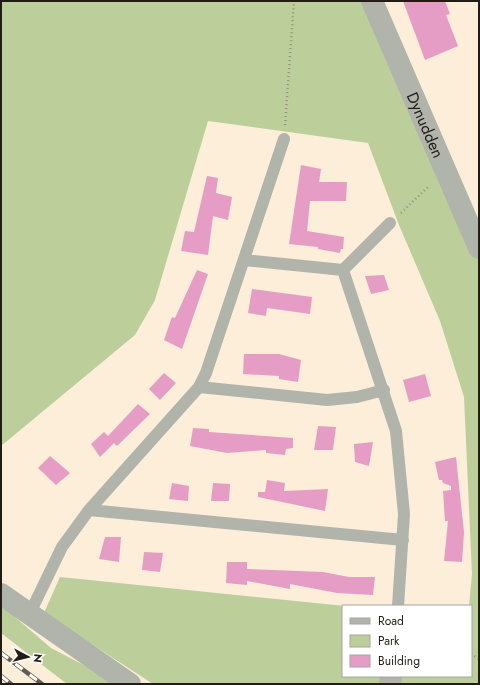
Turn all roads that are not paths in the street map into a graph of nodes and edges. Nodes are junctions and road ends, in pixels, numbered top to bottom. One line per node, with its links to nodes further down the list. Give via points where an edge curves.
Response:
1 (372, 1): 4 (street, Dynudden)
2 (284, 139): 5 (lane)
3 (390, 223): 6 (lane)
4 (479, 248)
5 (244, 260): 6 (lane); 7 (lane)
6 (343, 270): 8 (lane)
7 (199, 387): 8 (lane, via 327,400 357,397); 9 (lane)
8 (384, 390): 10 (lane, via 396,431 402,488)
9 (89, 510): 10 (lane); 13 (lane, via 62,547)
10 (403, 540): 12 (lane)
11 (1, 594): 13 (street)
12 (398, 605)
13 (29, 615): 14 (street)
14 (130, 684)

